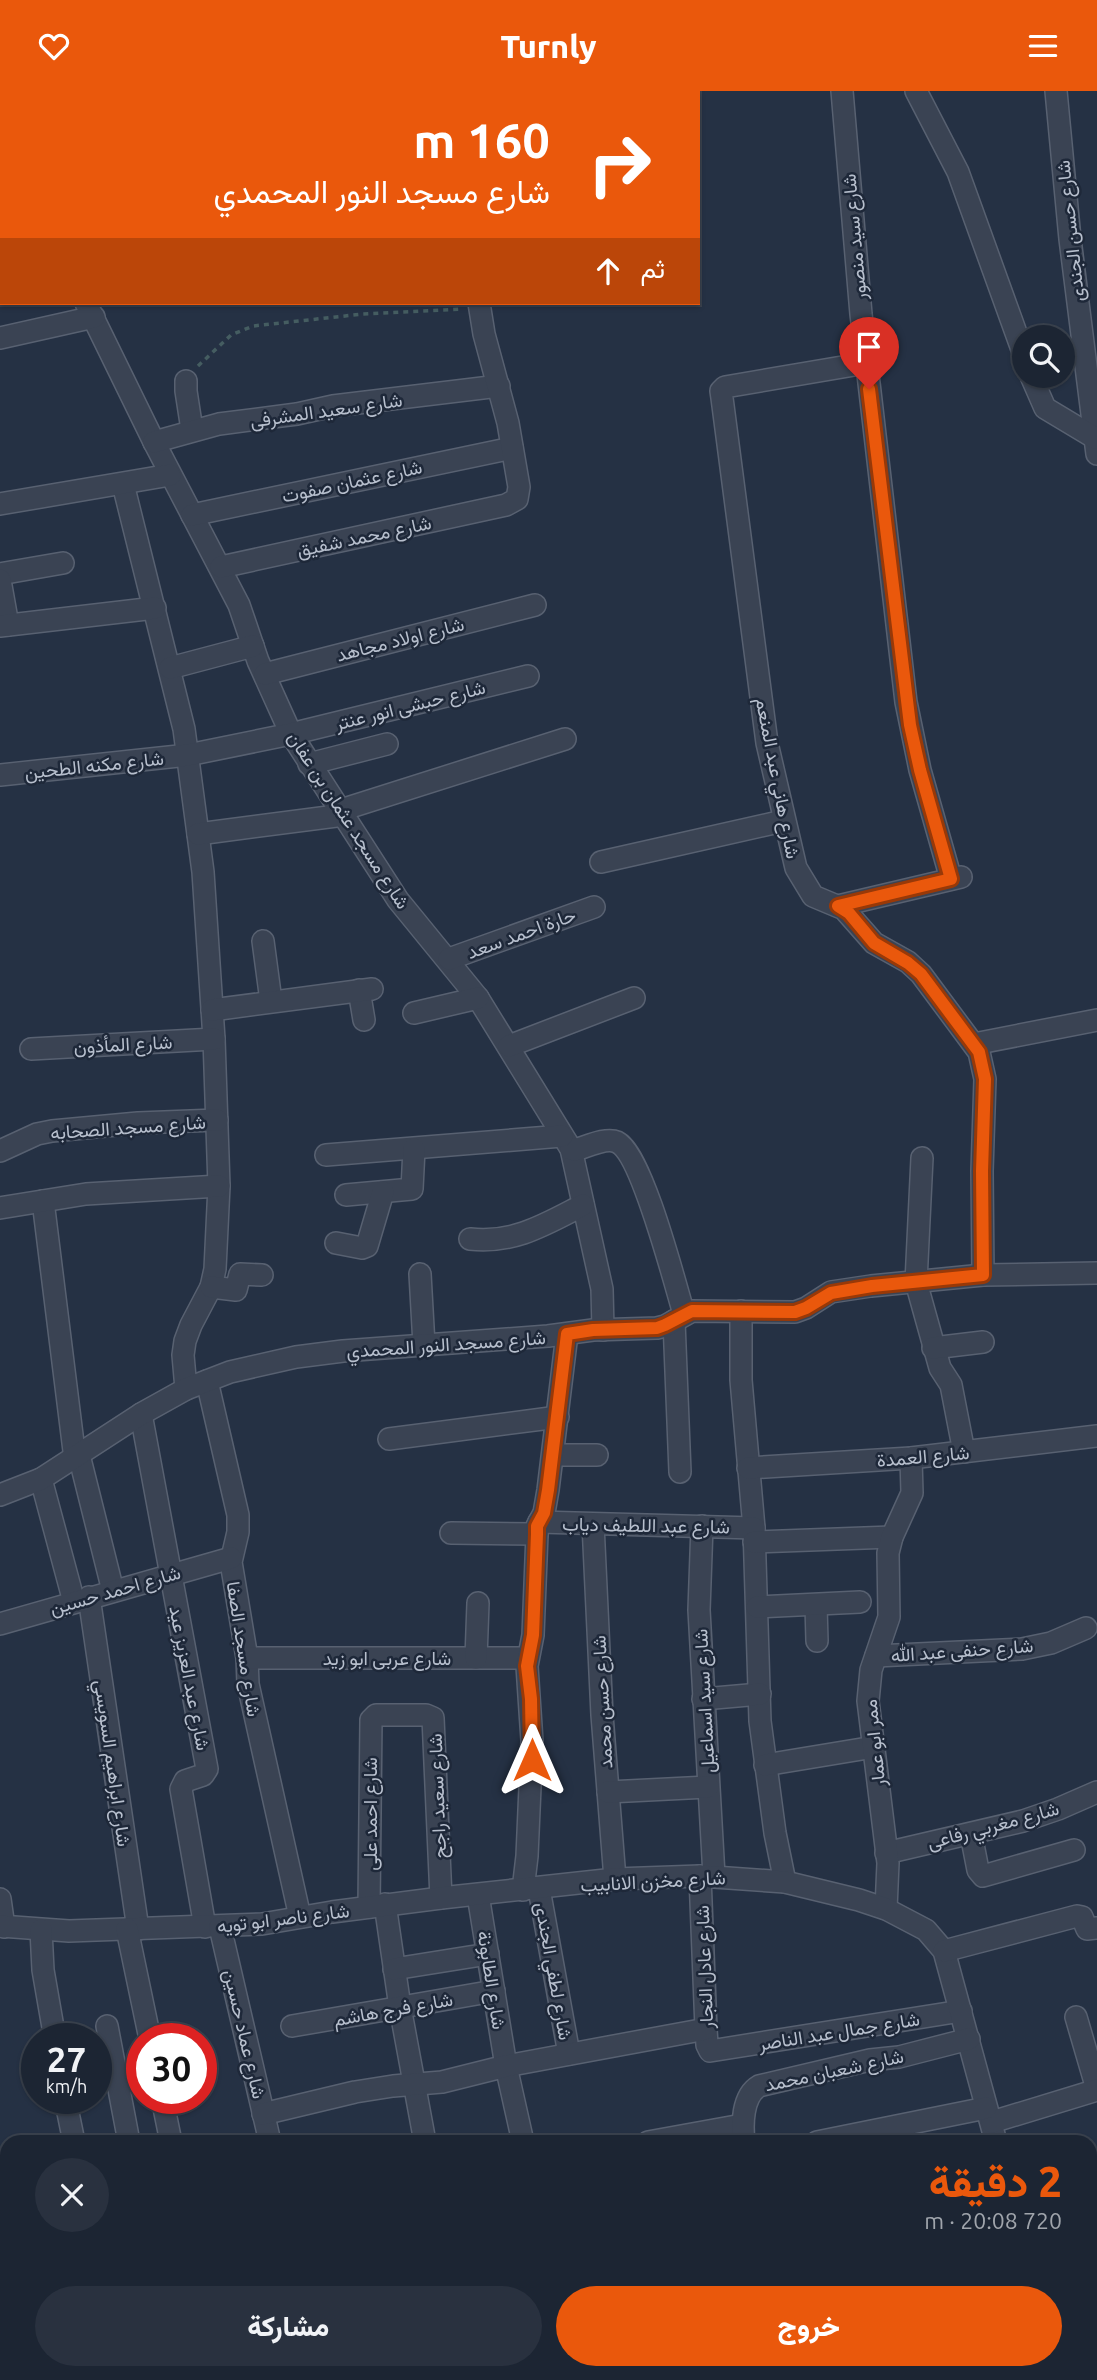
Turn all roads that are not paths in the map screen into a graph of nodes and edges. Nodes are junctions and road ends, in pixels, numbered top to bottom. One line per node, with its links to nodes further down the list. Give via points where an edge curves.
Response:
1 (842, 91): 8 (street, شارع سيد منصور)
2 (916, 91): 6 (street, via 958,172)
3 (1056, 91): 14 (street, شارع حسن الجندى)
4 (479, 305): 10 (street)
5 (90, 310): 7 (street); 13 (street, شارع مسجد عثمان بن عفان)
6 (1013, 325)
7 (0, 338)
8 (866, 363): 38 (street, شارع هاني عبد المنعم, via 731,385 721,391 767,743); 41 (street, شارع سيد منصور, via 908,714 920,770 956,878)
9 (186, 381): 12 (street)
10 (499, 386): 12 (street, شارع سعيد المشرفى, via 333,406); 15 (street)
11 (1036, 388): 14 (street, via 1045,408)
12 (192, 430): 13 (street, شارع سعيد المشرفى)
13 (154, 442): 16 (street, شارع مسجد عثمان بن عفان)
14 (1096, 446)
15 (512, 448): 19 (street, شارع عثمان صفوت); 21 (street, شارع محمد شفيق, via 519,494 506,505)
16 (170, 475): 17 (street); 19 (street, شارع مسجد عثمان بن عفان)
17 (123, 484): 18 (street); 25 (street)
18 (0, 504)
19 (192, 515): 21 (street, شارع مسجد عثمان بن عفان)
20 (63, 563): 22 (street)
21 (221, 567): 27 (street, شارع مسجد عثمان بن عفان)
22 (0, 573)
23 (0, 580): 26 (street)
24 (535, 605): 29 (street, شارع اولاد مجاهد)
25 (155, 608): 26 (street); 28 (street)
26 (4, 626)
27 (253, 646): 28 (street); 29 (street, شارع مسجد عثمان بن عفان)
28 (170, 669): 34 (street)
29 (265, 674): 31 (street, شارع مسجد عثمان بن عفان)
30 (528, 675): 31 (street, شارع حبشى انور عنتر)
31 (291, 734): 34 (street, شارع حبشى انور عنتر); 35 (street, شارع مسجد عثمان بن عفان)
32 (565, 739): 37 (street)
33 (387, 744): 35 (street)
34 (188, 755): 36 (street, شارع مكنه الطحين); 39 (street)
35 (309, 764): 37 (street, شارع مسجد عثمان بن عفان)
36 (0, 775)
37 (342, 813): 39 (street); 44 (street, شارع مسجد عثمان بن عفان, via 398,900)
38 (783, 821): 40 (street); 41 (street, شارع هاني عبد المنعم, via 799,877 813,896)
39 (198, 834): 48 (street)
40 (601, 862)
41 (838, 906): 53 (street, شارع هاني عبد المنعم, via 874,943 921,974)
42 (594, 907): 44 (street, حارة احمد سعد)
43 (263, 941): 47 (street)
44 (449, 959): 45 (street, شارع مسجد عثمان بن عفان)
45 (478, 997): 49 (street); 54 (street, شارع مسجد عثمان بن عفان)
46 (634, 998): 54 (street)
47 (271, 1002): 48 (street); 50 (street, via 366,989)
48 (212, 1010): 52 (street)
49 (414, 1013)
50 (364, 1020)
51 (1097, 1020): 53 (street)
52 (214, 1039): 55 (street, شارع المأذون); 56 (street)
53 (974, 1044): 73 (street, شارع هاني عبد المنعم, via 985,1079)
54 (509, 1046): 57 (street, شارع مسجد عثمان بن عفان)
55 (32, 1049)
56 (217, 1120): 59 (street, شارع مسجد الصحابه, via 52,1131); 62 (street)
57 (566, 1142): 58 (street); 66 (street, شارع مسجد عثمان بن عفان); 77 (street, via 575,1150 611,1140 631,1158 667,1255)
58 (414, 1149): 60 (street); 63 (street, via 412,1188)
59 (0, 1151)
60 (326, 1155)
61 (922, 1158): 74 (street)
62 (219, 1186): 65 (street); 75 (street)
63 (383, 1192): 64 (street); 69 (street, via 367,1246)
64 (346, 1195)
65 (43, 1201): 67 (street); 92 (street)
66 (583, 1205): 68 (street, via 518,1236); 78 (street, شارع مسجد عثمان بن عفان, via 601,1289)
67 (0, 1208)
68 (470, 1239)
69 (336, 1243)
70 (1097, 1273): 73 (street, شارع مسجد النور المحمدي)
71 (420, 1274): 81 (street)
72 (262, 1275): 75 (street, via 240,1274 236,1290)
73 (983, 1275): 74 (street, شارع مسجد النور المحمدي)
74 (916, 1282): 76 (street, شارع مسجد النور المحمدي, via 831,1293 795,1312); 82 (street)
75 (211, 1287): 84 (street, via 185,1341)
76 (741, 1311): 77 (street, شارع مسجد النور المحمدي, via 692,1311); 94 (street)
77 (679, 1318): 78 (street, شارع مسجد النور المحمدي, via 657,1328); 95 (street)
78 (603, 1330): 79 (street, شارع مسجد النور المحمدي)
79 (567, 1334): 81 (street, شارع مسجد النور المحمدي); 86 (street, شارع لطفي الجندى)
80 (983, 1342): 82 (street)
81 (424, 1345): 83 (street, شارع مسجد النور المحمدي, via 296,1357)
82 (933, 1347): 89 (street, via 951,1385)
83 (207, 1381): 84 (street, شارع مسجد النور المحمدي); 104 (street, شارع مسجد الصفا, via 238,1514)
84 (186, 1389): 85 (street, شارع مسجد النور المحمدي)
85 (141, 1413): 92 (street, شارع مسجد النور المحمدي); 105 (street, شارع عبد العزيز عيد)
86 (558, 1417): 88 (street); 90 (street, شارع لطفي الجندى)
87 (1097, 1436): 89 (street, شارع العمدة)
88 (389, 1439)
89 (964, 1452): 93 (street, شارع العمدة)
90 (553, 1455): 91 (street); 100 (street, شارع لطفي الجندى)
91 (597, 1455)
92 (77, 1457): 96 (street, شارع مسجد النور المحمدي); 106 (street)
93 (911, 1458): 94 (street, شارع العمدة); 103 (street, ممر ابو عمار, via 911,1499)
94 (748, 1468): 102 (street)
95 (680, 1472)
96 (41, 1479): 97 (street, شارع مسجد النور المحمدي); 107 (street, شارع ابراهيم السويسي)
97 (0, 1495)
98 (593, 1524): 99 (street, شارع عبد اللطيف دياب); 100 (street, شارع عبد اللطيف دياب); 125 (street, شارع حسن محمد)
99 (702, 1527): 102 (street, شارع عبد اللطيف دياب); 120 (street, شارع سيد اسماعيل)
100 (538, 1528): 101 (street, شارع عبد اللطيف دياب); 118 (street, شارع لطفي الجندى)
101 (451, 1533)
102 (754, 1535): 103 (street, شارع عبد اللطيف دياب); 111 (street)
103 (892, 1537): 115 (street, ممر ابو عمار, via 888,1553 890,1616)
104 (231, 1558): 105 (street, شارع احمد حسين); 116 (street, شارع مسجد الصفا)
105 (171, 1574): 106 (street, شارع احمد حسين); 141 (street, شارع عبد العزيز عيد, via 208,1769 185,1780 181,1789)
106 (113, 1591): 107 (street, شارع احمد حسين)
107 (81, 1599): 112 (street, شارع احمد حسين); 143 (street, شارع ابراهيم السويسي)
108 (860, 1602): 110 (street)
109 (478, 1603): 117 (street)
110 (816, 1605): 111 (street); 114 (street)
111 (757, 1607): 119 (street)
112 (0, 1623)
113 (1086, 1628): 115 (street, شارع حنفى عبد الله, via 1051,1643 1021,1649)
114 (817, 1641)
115 (876, 1656): 122 (street, ممر ابو عمار, via 869,1691)
116 (247, 1658): 117 (street, شارع عربى ابو زيد); 139 (street, شارع مسجد الصفا, via 248,1684)
117 (476, 1658): 118 (street, شارع عربى ابو زيد)
118 (528, 1658): 133 (street, شارع لطفي الجندى, via 532,1741 527,1856)
119 (760, 1693): 120 (street); 123 (street)
120 (703, 1699): 124 (street, شارع سيد اسماعيل)
121 (370, 1720): 135 (street, شارع سعيد راجح, via 379,1715 433,1718); 137 (street, شارع احمد على)
122 (874, 1747): 123 (street); 129 (street, ممر ابو عمار)
123 (765, 1765): 132 (street)
124 (708, 1787): 125 (street); 130 (street, شارع سيد اسماعيل)
125 (608, 1792): 131 (street, شارع حسن محمد)
126 (1097, 1792): 127 (street, شارع مغربي رفاعى, via 1041,1816)
127 (971, 1834): 128 (street, via 983,1877); 129 (street, شارع مغربي رفاعى)
128 (1074, 1850)
129 (887, 1853): 138 (street, ممر ابو عمار)
130 (707, 1876): 131 (street, شارع مخزن الانابيب); 132 (street, شارع مخزن الانابيب); 155 (street, شارع عادل النجار)
131 (615, 1879): 133 (street, شارع مخزن الانابيب)
132 (785, 1882): 138 (street, شارع مخزن الانابيب)
133 (531, 1889): 134 (street, شارع ناصر ابو تويه); 159 (street, شارع لطفي الجندى)
134 (478, 1895): 135 (street, شارع ناصر ابو تويه); 146 (street, شارع الطابونة)
135 (441, 1898): 137 (street, شارع ناصر ابو تويه)
136 (0, 1899): 140 (street)
137 (377, 1906): 139 (street, شارع ناصر ابو تويه); 147 (street, شارع احمد على)
138 (886, 1909): 145 (street, شارع مخزن الانابيب, via 926,1930)
139 (300, 1917): 141 (street, شارع ناصر ابو تويه)
140 (2, 1926): 144 (street, شارع ناصر ابو تويه)
141 (213, 1927): 143 (street, شارع ناصر ابو تويه); 165 (street, شارع عماد حسين)
142 (1097, 1928): 145 (street, via 1087,1929 1083,1917 1077,1916)
143 (133, 1929): 144 (street, شارع ناصر ابو تويه); 153 (street, شارع ابراهيم السويسي)
144 (41, 1930): 152 (street)
145 (944, 1951): 150 (street, شارع مخزن الانابيب)
146 (488, 1954): 147 (street); 148 (street, شارع الطابونة)
147 (394, 1969): 149 (street, شارع احمد على)
148 (494, 1991): 149 (street, شارع فرج هاشم); 160 (street, شارع الطابونة)
149 (400, 2007): 154 (street, شارع فرج هاشم); 161 (street, شارع احمد على)
150 (961, 2011): 156 (street, شارع مخزن الانابيب); 157 (street, شارع جمال عبد الناصر)
151 (1076, 2017): 162 (street)
152 (52, 2023)
153 (148, 2023)
154 (292, 2027)
155 (706, 2029): 157 (street, شارع عادل النجار, via 708,2049); 159 (street)
156 (968, 2039): 166 (street, شارع مخزن الانابيب); 167 (street, شارع شعبان محمد, via 759,2086 750,2095)
157 (717, 2050)
158 (112, 2052): 169 (street)
159 (569, 2054): 160 (street)
160 (506, 2066): 161 (street, via 442,2082); 173 (street, شارع الطابونة)
161 (413, 2084): 165 (street, via 355,2092); 172 (street, شارع احمد على)
162 (1097, 2090): 166 (street)
163 (68, 2114): 168 (street)
164 (165, 2114): 170 (street)
165 (263, 2114): 171 (street, شارع عماد حسين)
166 (991, 2124): 174 (street)
167 (743, 2134)
168 (73, 2135)
169 (128, 2135)
170 (170, 2135)
171 (268, 2135)
172 (424, 2135)
173 (517, 2135)
174 (885, 2135)

